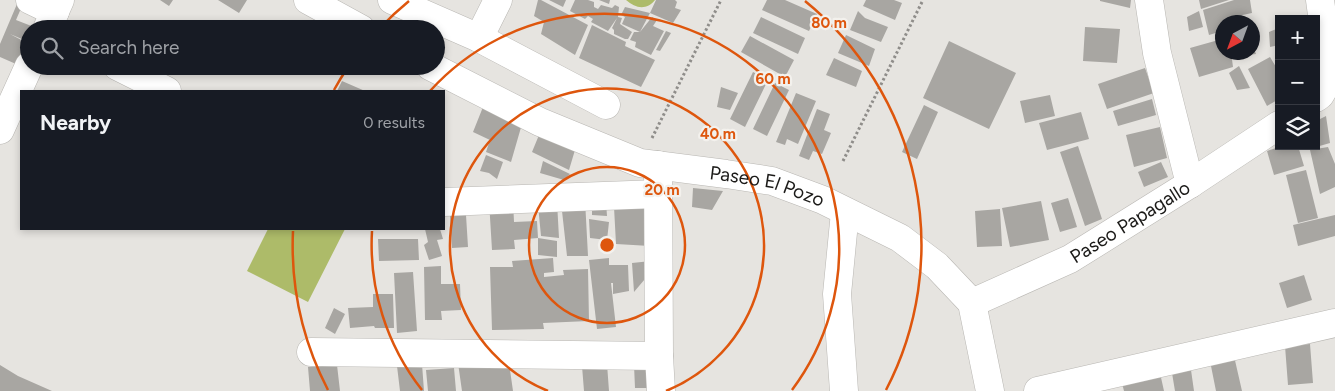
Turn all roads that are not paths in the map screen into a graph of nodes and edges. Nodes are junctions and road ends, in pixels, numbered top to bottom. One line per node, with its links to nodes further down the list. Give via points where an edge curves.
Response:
1 (30, 0): 7 (street)
2 (308, 0): 8 (street)
3 (392, 0): 9 (street)
4 (498, 0): 11 (street)
5 (1149, 0): 22 (street, via 1157,53)
6 (1320, 0): 12 (street, via 1327,52)
7 (54, 13)
8 (345, 20)
9 (438, 20)
10 (445, 23): 11 (street)
11 (479, 38): 18 (street)
12 (1335, 71): 17 (street)
13 (445, 74): 21 (street, Paseo El Pozo, via 540,122)
14 (135, 75): 16 (street)
15 (16, 78): 20 (street)
16 (165, 90)
17 (1320, 95)
18 (606, 106)
19 (1275, 128): 22 (street, Paseo Papagallo)
20 (0, 130)
21 (649, 164): 23 (street); 25 (street, Paseo El Pozo, via 772,182 823,200)
22 (1190, 184): 26 (street, Paseo Papagallo, via 1070,259)
23 (658, 194): 24 (street); 29 (street)
24 (445, 202)
25 (845, 212): 26 (street, Paseo El Pozo, via 900,238 937,266); 31 (street, via 837,294)
26 (972, 303): 32 (street)
27 (1335, 323): 33 (street)
28 (311, 352): 29 (street)
29 (659, 356): 30 (street)
30 (661, 391)
31 (844, 391)
32 (990, 391)
33 (1038, 391)

